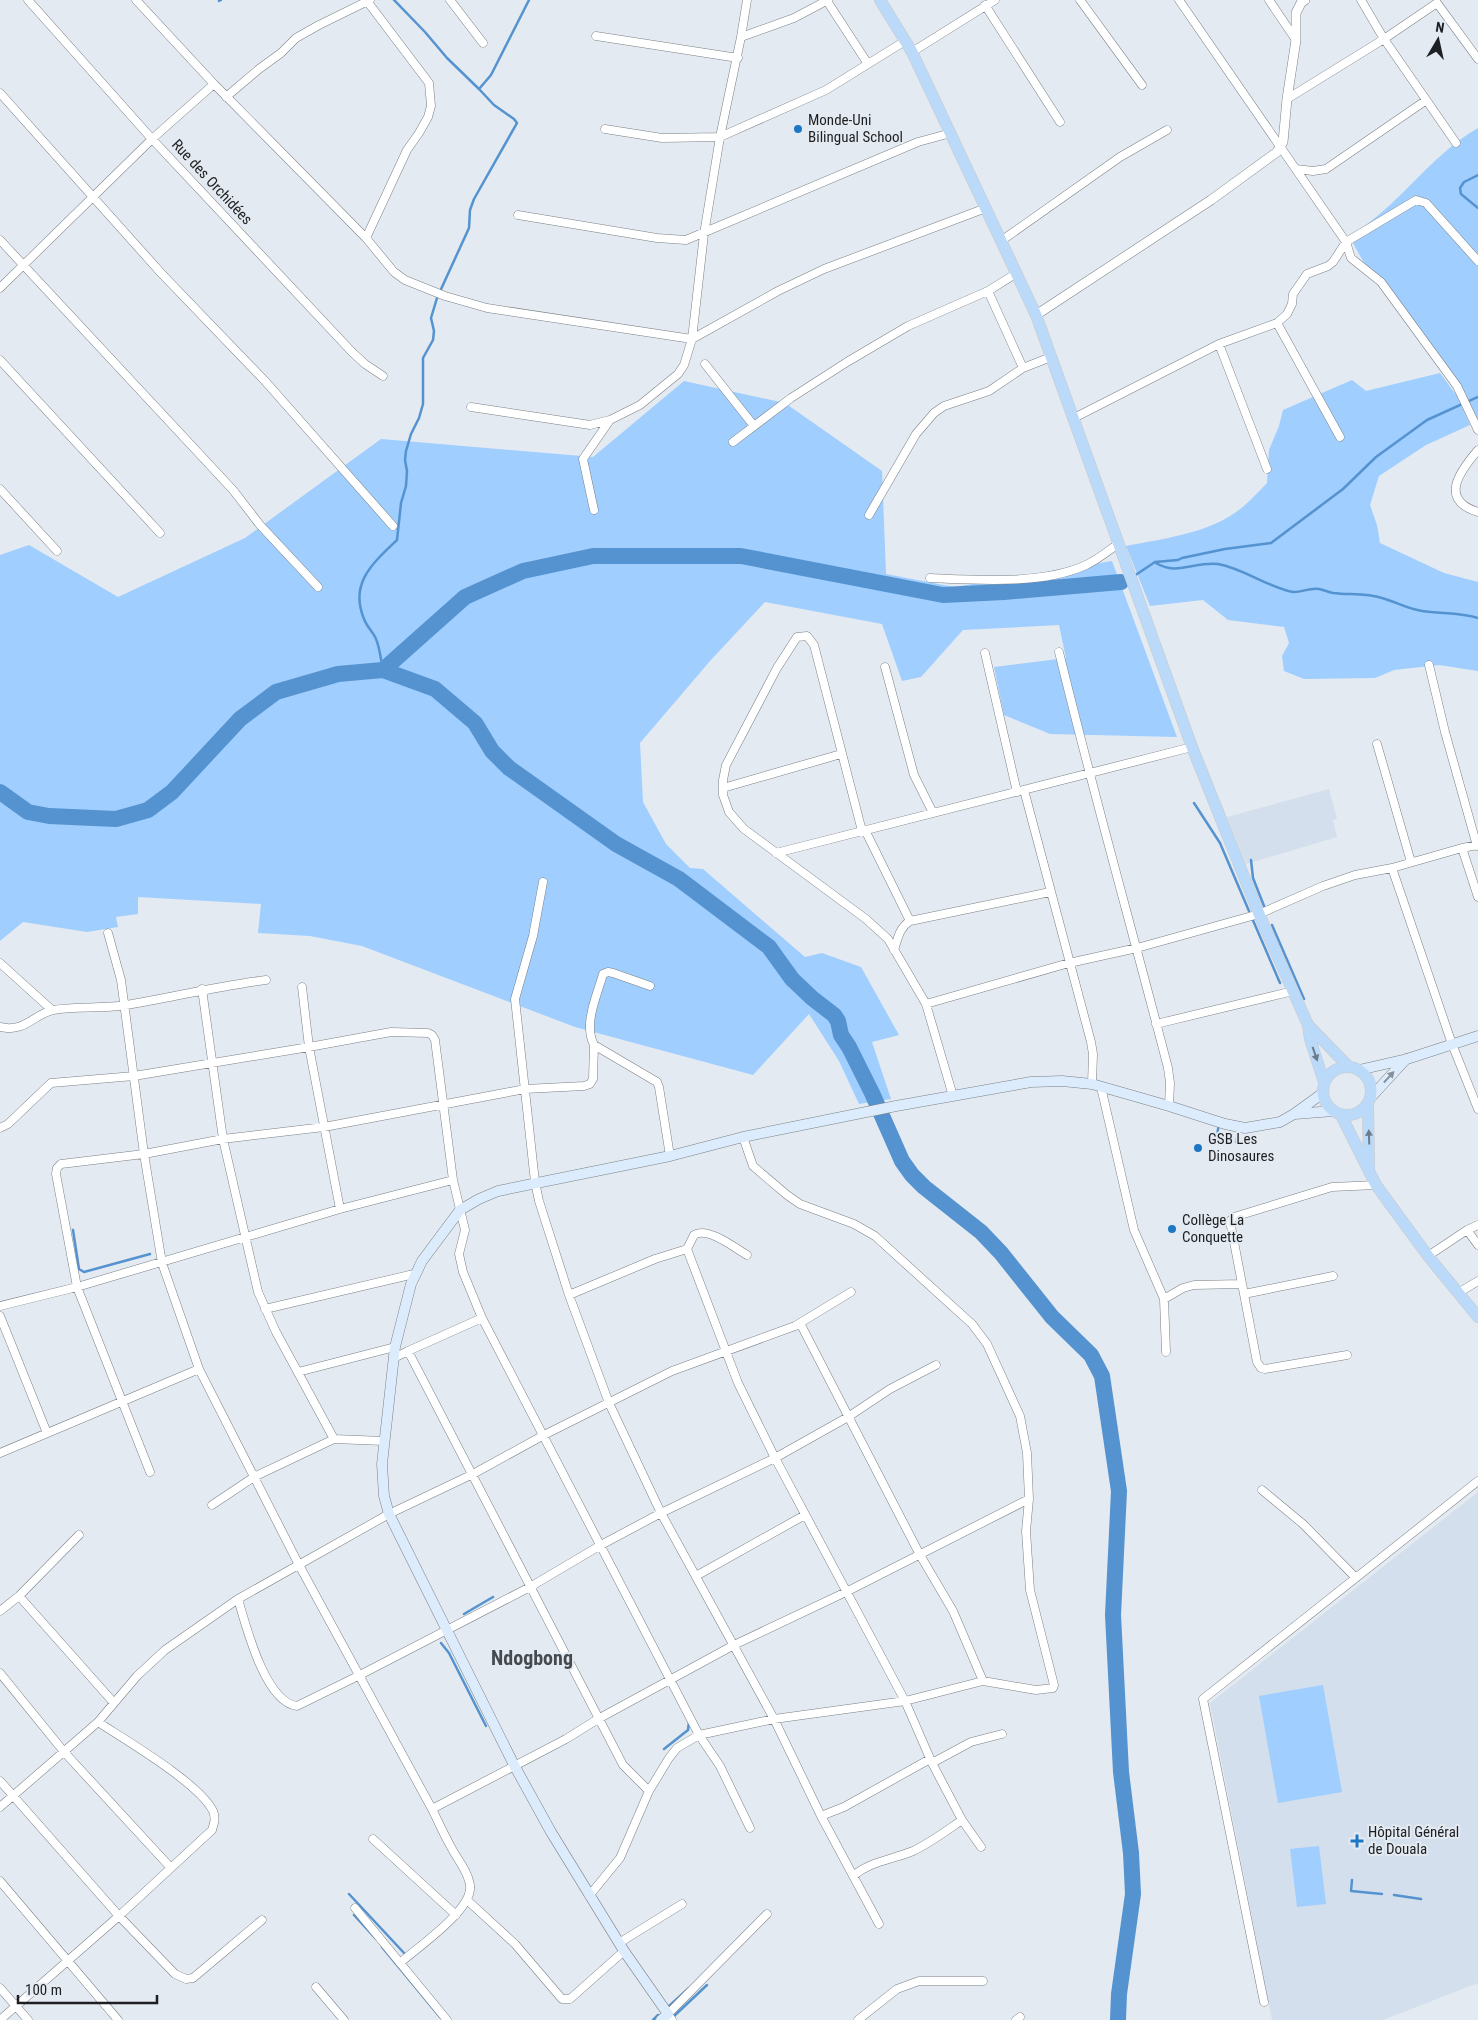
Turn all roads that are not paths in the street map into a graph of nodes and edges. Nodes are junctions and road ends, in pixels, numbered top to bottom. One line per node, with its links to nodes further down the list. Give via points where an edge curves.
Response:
1 (28, 0): 37 (street, Rue des Orchidées)
2 (136, 0): 26 (street)
3 (450, 0): 21 (street)
4 (747, 0): 17 (street)
5 (828, 0): 17 (street, via 794,18); 25 (street)
6 (880, 0): 20 (main road)
7 (995, 0): 15 (street)
8 (1080, 0): 27 (street)
9 (1178, 0): 39 (street)
10 (1269, 0): 19 (street)
11 (1305, 0): 19 (street, via 1296,13)
12 (1361, 0): 18 (street)
13 (369, 1): 29 (street, via 301,35); 45 (street, via 428,83 431,106)
14 (1439, 2): 18 (street); 24 (street)
15 (985, 5): 22 (street); 32 (street)
16 (596, 36): 23 (street)
17 (741, 37): 23 (street)
18 (1384, 39): 30 (street); 31 (street)
19 (1296, 40): 30 (street)
20 (905, 41): 22 (main road); 25 (street)
21 (482, 43)
22 (912, 52): 35 (main road)
23 (738, 58): 36 (street)
24 (1478, 59)
25 (868, 64): 36 (street, via 826,90)
26 (214, 84): 29 (street); 37 (street)
27 (1142, 85)
28 (0, 93): 41 (street)
29 (226, 97): 45 (street)
30 (1287, 99): 39 (street)
31 (1426, 101): 38 (street); 40 (street, via 1326,169)
32 (1060, 122)
33 (605, 129): 36 (street, via 662,138)
34 (1167, 130): 47 (street, via 1120,157)
35 (951, 133): 42 (main road); 44 (street, via 918,142)
36 (720, 137): 44 (street)
37 (152, 140): 41 (street); 62 (street, Rue des Orchidées, via 352,352)
38 (1456, 143)
39 (1280, 148): 40 (street); 54 (street, via 1211,200)
40 (1296, 169): 48 (street)
41 (93, 197): 50 (street); 76 (street, via 265,381)
42 (986, 208): 47 (main road); 56 (street, via 824,269)
43 (518, 216): 44 (street, via 677,241)
44 (704, 234): 56 (street)
45 (366, 238): 56 (street, via 394,272 405,280 445,296 486,308)
46 (0, 240): 50 (street)
47 (1001, 241): 51 (main road)
48 (1346, 242): 49 (street, via 1411,202 1422,200); 55 (street, via 1333,262 1304,277 1293,294 1287,314); 67 (street, via 1350,258 1381,282 1457,386)
49 (1478, 260)
50 (24, 267): 52 (street); 81 (street, via 233,490 260,525)
51 (1017, 273): 53 (street); 54 (main road)
52 (0, 288)
53 (988, 291): 61 (street); 66 (street, via 908,326 791,398)
54 (1036, 315): 58 (main road)
55 (1277, 323): 57 (street); 68 (street)
56 (692, 339): 65 (street, via 678,374 640,405)
57 (1219, 344): 64 (street); 71 (street)
58 (1051, 357): 61 (street); 64 (main road)
59 (0, 360): 77 (street)
60 (705, 364): 66 (street)
61 (1023, 368): 75 (street, via 989,391 934,412 916,434)
62 (383, 376)
63 (471, 407): 65 (street, via 590,425)
64 (1074, 418): 78 (main road)
65 (610, 420): 73 (street, via 583,459)
66 (754, 426): 69 (street)
67 (1478, 430)
68 (1340, 437)
69 (733, 442)
70 (1478, 450): 74 (street, via 1455,485 1459,503)
71 (1267, 469)
72 (0, 489): 79 (street)
73 (594, 510)
74 (1478, 512)
75 (869, 515)
76 (393, 526)
77 (160, 533)
78 (1118, 544): 80 (street, via 1087,565 1050,575 984,580); 87 (main road)
79 (57, 550)
80 (930, 578)
81 (318, 587)
82 (1059, 652): 89 (street)
83 (985, 653): 91 (street)
84 (1429, 665): 94 (street)
85 (885, 667): 92 (street, via 914,775)
86 (1377, 744): 97 (street)
87 (1192, 747): 89 (street); 102 (main road)
88 (841, 754): 90 (street); 90 (street, via 814,645 807,636 800,636 777,668 730,756); 93 (street)
89 (1088, 774): 91 (street); 105 (street)
90 (723, 788): 96 (street, via 729,812 735,821)
91 (1020, 791): 92 (street); 100 (street)
92 (933, 813): 93 (street)
93 (863, 831): 96 (street); 103 (street)
94 (1478, 846): 95 (street)
95 (1462, 848): 97 (street); 101 (street)
96 (776, 853): 106 (street, via 866,918)
97 (1411, 862): 98 (street)
98 (1392, 868): 102 (street, via 1355,875 1323,886); 121 (street)
99 (543, 882): 130 (street, via 533,936 515,999)
100 (1050, 892): 103 (street); 108 (street)
101 (1478, 897)
102 (1259, 914): 105 (street); 113 (main road)
103 (910, 920): 106 (street, via 899,931)
104 (108, 933): 115 (street)
105 (1137, 948): 108 (street); 117 (street)
106 (894, 950): 114 (street)
107 (0, 963): 116 (street)
108 (1069, 963): 114 (street); 128 (street, via 1093,1054)
109 (266, 980): 112 (street)
110 (302, 986): 123 (street)
111 (650, 986): 122 (street, via 613,973 603,974 588,1027)
112 (202, 989): 115 (street); 125 (street)
113 (1293, 991): 117 (street); 118 (main road)
114 (926, 1004): 131 (street)
115 (124, 1005): 116 (street); 127 (street)
116 (52, 1010): 119 (street, via 26,1025)
117 (1156, 1024): 134 (street, via 1168,1068)
118 (1308, 1025): 126 (main road); 129 (main road, one-way to 129)
119 (0, 1027)
120 (1478, 1036): 121 (main road)
121 (1452, 1044): 124 (main road); 135 (street)
122 (594, 1045): 130 (street, via 590,1084); 143 (street, via 657,1082)
123 (309, 1047): 125 (street); 133 (street, via 391,1032 428,1033 435,1040); 138 (street)
124 (1407, 1059): 126 (main road); 132 (main road, one-way to 124)
125 (212, 1062): 127 (street); 141 (street)
126 (1354, 1069): 129 (main road, via 1330,1074); 132 (main road, via 1367,1076)
127 (134, 1076): 139 (street, via 51,1084); 142 (street)
128 (1097, 1086): 131 (main road, via 1045,1080); 134 (main road); 167 (street, via 1134,1230)
129 (1324, 1088): 136 (main road, via 1326,1104); 137 (main road)
130 (525, 1089): 133 (street); 146 (street)
131 (953, 1096): 140 (main road)
132 (1370, 1100): 136 (main road, via 1361,1112 1352,1116); 144 (main road, one-way to 132)
133 (444, 1103): 138 (street); 145 (street)
134 (1169, 1106): 137 (main road, via 1245,1128 1270,1125)
135 (1478, 1109)
136 (1337, 1113): 137 (main road); 144 (main road)
137 (1294, 1114)
138 (324, 1127): 141 (street); 148 (street)
139 (0, 1128)
140 (743, 1137): 143 (main road); 196 (street, via 753,1166 787,1195 800,1204 854,1224 875,1236 972,1324 988,1344 1020,1416 1027,1452)
141 (223, 1139): 142 (street); 152 (street)
142 (144, 1154): 157 (street); 162 (street, via 61,1164 57,1168)
143 (670, 1156): 146 (main road)
144 (1370, 1170): 147 (main road)
145 (453, 1180): 148 (street); 149 (street)
146 (534, 1182): 149 (main road, via 498,1190); 166 (street)
147 (1376, 1185): 156 (main road); 161 (street, via 1332,1187 1234,1217 1230,1226)
148 (340, 1209): 152 (street)
149 (460, 1210): 158 (main road); 171 (street, via 465,1230 459,1254)
150 (1478, 1225): 151 (street)
151 (1467, 1230): 153 (street); 156 (street)
152 (246, 1237): 157 (street); 169 (street)
153 (1478, 1244)
154 (687, 1249): 155 (street, via 694,1235 703,1232 720,1238); 166 (street, via 655,1258); 176 (street)
155 (747, 1255)
156 (1428, 1256): 164 (main road)
157 (162, 1263): 162 (street); 180 (street)
158 (414, 1274): 169 (street); 175 (main road)
159 (1333, 1276): 165 (street)
160 (1478, 1281): 164 (street)
161 (1241, 1284): 165 (street); 167 (street, via 1194,1285)
162 (77, 1287): 168 (street); 182 (street)
163 (851, 1292): 173 (street)
164 (1458, 1293): 172 (main road)
165 (1244, 1294): 178 (street, via 1257,1362 1261,1368)
166 (569, 1295): 183 (street)
167 (1164, 1299): 177 (street)
168 (0, 1306)
169 (264, 1309): 181 (street)
170 (0, 1316): 185 (street)
171 (482, 1318): 174 (street); 186 (street)
172 (1478, 1318)
173 (800, 1323): 176 (street); 184 (street)
174 (408, 1351): 175 (street); 192 (street)
175 (395, 1352): 181 (street); 188 (main road)
176 (726, 1352): 183 (street, via 672,1371); 190 (street)
177 (1166, 1352)
178 (1346, 1355)
179 (936, 1365): 184 (street, via 890,1389)
180 (199, 1369): 182 (street); 193 (street)
181 (298, 1372): 187 (street)
182 (123, 1401): 185 (street); 191 (street)
183 (609, 1403): 186 (street); 198 (street)
184 (848, 1417): 190 (street); 203 (street)
185 (48, 1432): 189 (street)
186 (544, 1435): 192 (street); 202 (street)
187 (334, 1439): 188 (street); 193 (street)
188 (384, 1441): 199 (main road, via 382,1480)
189 (0, 1453)
190 (775, 1458): 198 (street); 200 (street)
191 (150, 1472)
192 (473, 1474): 199 (street); 207 (street)
193 (254, 1477): 197 (street); 204 (street)
194 (1478, 1481): 206 (street)
195 (1262, 1490): 206 (street, via 1303,1524)
196 (1029, 1499): 203 (street); 217 (street, via 1026,1531 1030,1590 1054,1687 1036,1690)
197 (212, 1504)
198 (662, 1513): 202 (street); 205 (street)
199 (389, 1514): 204 (street); 212 (main road)
200 (805, 1515): 205 (street); 208 (street)
201 (79, 1535): 209 (street)
202 (600, 1545): 207 (street); 216 (street)
203 (920, 1555): 208 (street); 217 (street, via 952,1610)
204 (299, 1565): 210 (street); 215 (street)
205 (696, 1576): 213 (street)
206 (1356, 1578): 256 (street, via 1203,1699)
207 (530, 1587): 212 (street); 220 (street)
208 (846, 1592): 213 (street); 218 (street)
209 (19, 1596): 211 (street); 219 (street)
210 (238, 1599): 215 (street, via 259,1664 285,1702 297,1706); 219 (street, via 165,1650)
211 (0, 1611)
212 (446, 1629): 215 (street); 227 (main road)
213 (734, 1644): 216 (street); 221 (street)
214 (0, 1673): 225 (street)
215 (358, 1676): 232 (street)
216 (670, 1679): 220 (street); 224 (street)
217 (983, 1681): 218 (street)
218 (905, 1701): 221 (street); 226 (street)
219 (114, 1703): 222 (street)
220 (598, 1719): 227 (street); 229 (street, via 622,1765)
221 (774, 1719): 224 (street); 233 (street)
222 (98, 1722): 225 (street); 238 (street, via 187,1782 214,1812 212,1830)
223 (1002, 1734): 226 (street, via 970,1742)
224 (699, 1735): 229 (street, via 677,1748); 235 (street, via 720,1766)
225 (65, 1752): 230 (street); 238 (street)
226 (931, 1761): 233 (street); 234 (street)
227 (514, 1765): 232 (street); 241 (main road)
228 (0, 1781): 230 (street)
229 (649, 1791): 241 (street, via 620,1858)
230 (12, 1795): 231 (street); 247 (street)
231 (0, 1807)
232 (432, 1809): 242 (street, via 467,1874 471,1886)
233 (821, 1816): 239 (street)
234 (962, 1820): 237 (street); 239 (street, via 919,1848 867,1866)
235 (750, 1828)
236 (373, 1838): 246 (street)
237 (981, 1847)
238 (171, 1868): 247 (street)
239 (853, 1876): 249 (street)
240 (0, 1881): 251 (street)
241 (589, 1896): 250 (main road)
242 (467, 1900): 246 (street); 250 (street, via 515,1944 562,1999 570,1999)
243 (682, 1904): 250 (street)
244 (354, 1908): 252 (street)
245 (767, 1914): 258 (street)
246 (456, 1915): 252 (street)
247 (119, 1916): 248 (street, via 175,1974 186,1979 193,1978); 251 (street)
248 (262, 1920)
249 (878, 1924)
250 (622, 1947): 258 (main road)
251 (69, 1961): 257 (street); 261 (street)
252 (400, 1962): 263 (street)
253 (983, 1981): 264 (street, via 919,1981 898,1989)
254 (316, 1987): 262 (street)
255 (0, 1988): 257 (street)
256 (1264, 2002)
257 (17, 2007): 259 (street); 260 (street)
258 (667, 2018)
259 (0, 2020)
260 (28, 2020)
261 (118, 2020)
262 (344, 2020)
263 (447, 2020)
264 (858, 2020)

